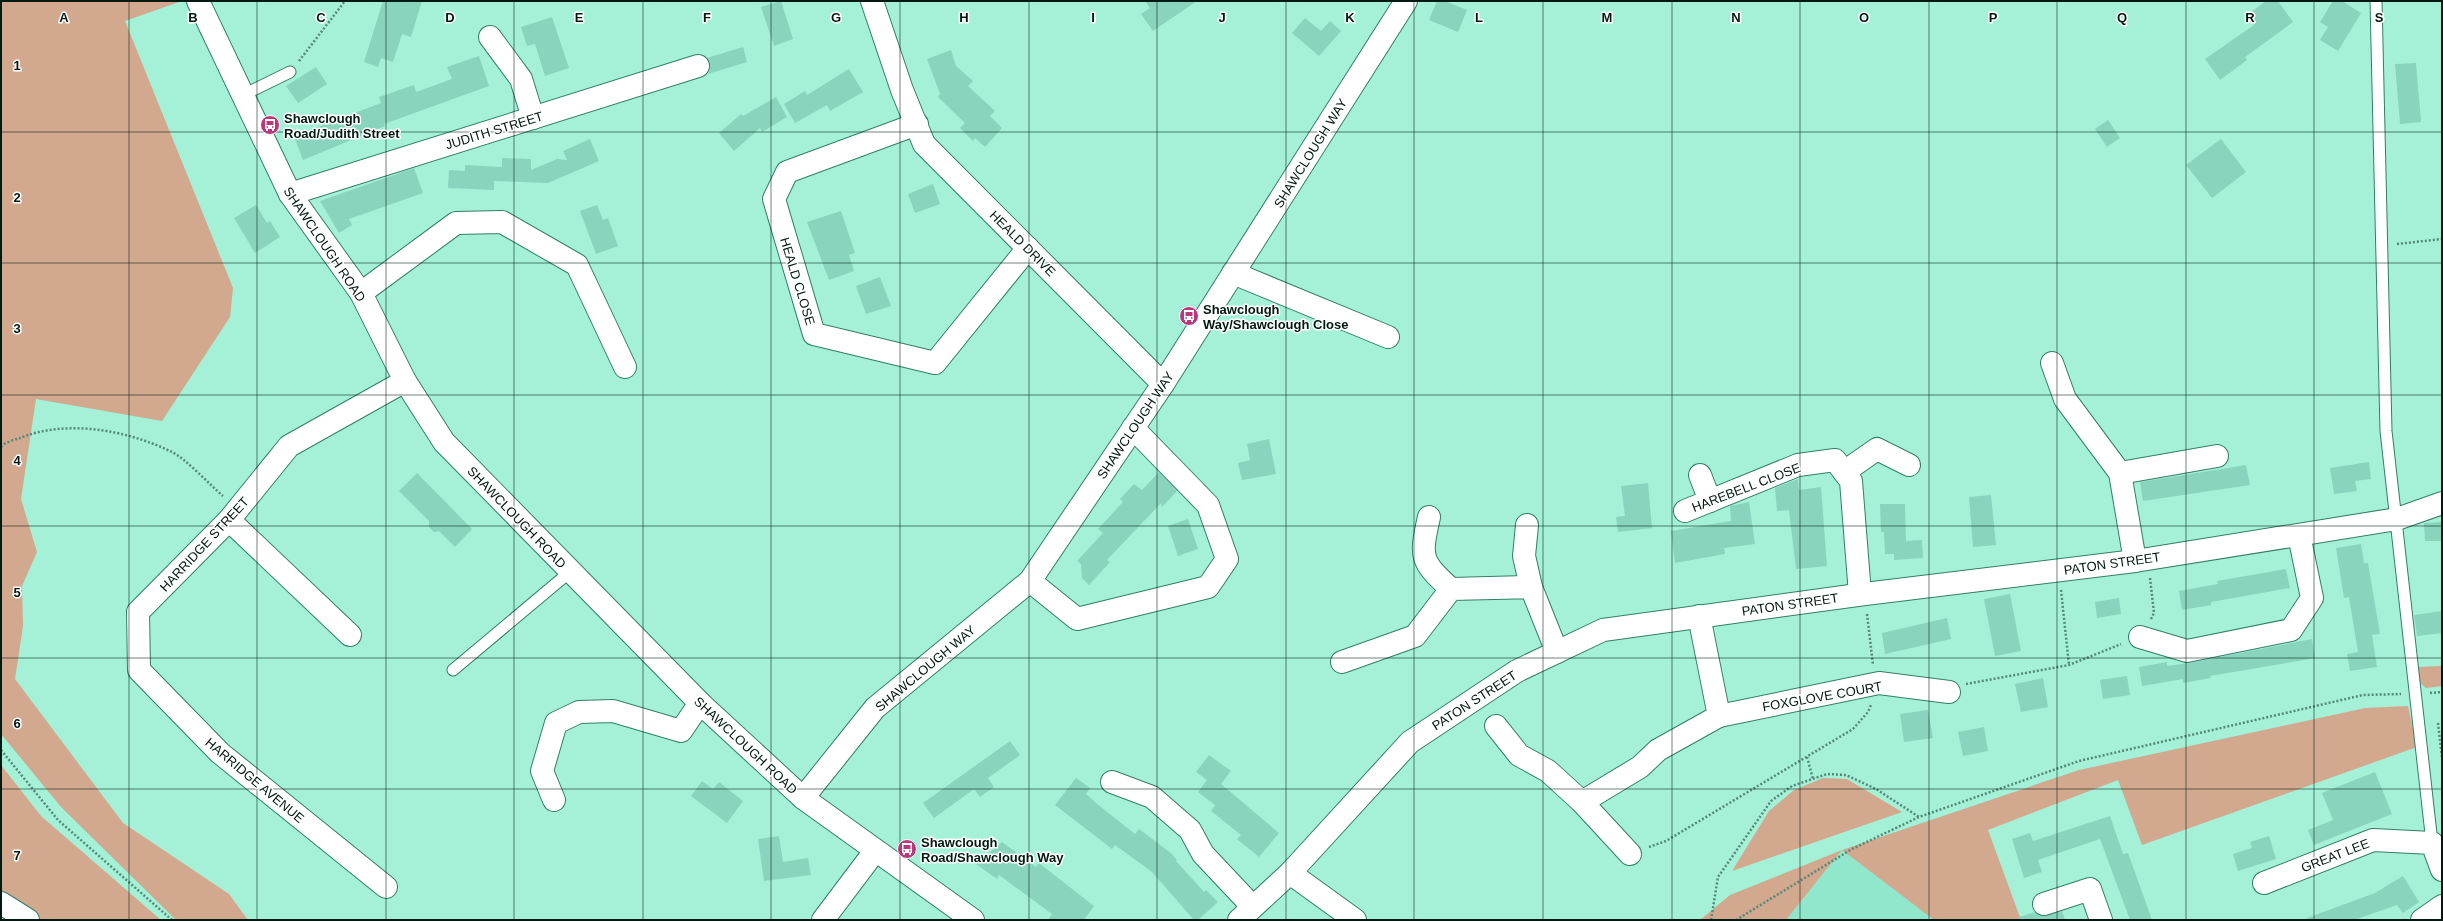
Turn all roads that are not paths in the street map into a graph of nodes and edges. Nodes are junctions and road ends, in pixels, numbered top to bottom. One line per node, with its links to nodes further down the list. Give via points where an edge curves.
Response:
1 (198, 1): 8 (street, SHAWCLOUGH ROAD)
2 (872, 1): 10 (street, HEALD DRIVE, via 902,90)
3 (1406, 1): 13 (street, SHAWCLOUGH WAY)
4 (2376, 1): 31 (lane, via 2386,431)
5 (490, 37): 9 (street, via 520,79)
6 (698, 66): 9 (street, JUDITH STREET)
7 (290, 72): 8 (lane)
8 (242, 95): 11 (street, SHAWCLOUGH ROAD)
9 (534, 118): 11 (street, JUDITH STREET)
10 (917, 124): 12 (street, HEALD DRIVE, via 924,144); 12 (street, HEALD CLOSE, via 787,172 774,199 814,334 935,363)
11 (290, 194): 14 (street, SHAWCLOUGH ROAD)
12 (1028, 248): 19 (street, HEALD DRIVE)
13 (1233, 274): 15 (street); 19 (street, SHAWCLOUGH WAY)
14 (360, 293): 17 (street, via 456,223 502,222 577,265); 18 (street, SHAWCLOUGH ROAD)
15 (1388, 337)
16 (2052, 363): 24 (street, via 2065,399)
17 (625, 367)
18 (404, 380): 29 (street, HARRIDGE STREET, via 289,446); 35 (street, SHAWCLOUGH ROAD, via 444,442)
19 (1163, 384): 20 (street, SHAWCLOUGH WAY)
20 (1134, 428): 36 (street, SHAWCLOUGH WAY); 36 (street, via 1208,505 1227,559 1212,582 1208,587 1077,619)
21 (2217, 456): 24 (street)
22 (1908, 465): 23 (street, via 1877,449)
23 (1844, 472): 26 (street, HAREBELL CLOSE, via 1835,460 1798,465); 39 (street, HAREBELL CLOSE, via 1851,481)
24 (2120, 473): 34 (street)
25 (1700, 475): 26 (street)
26 (1710, 501): 28 (street, HAREBELL CLOSE)
27 (2442, 503): 31 (street, PATON STREET)
28 (1686, 511)
29 (234, 515): 40 (street, HARRIDGE STREET); 42 (street)
30 (1428, 517): 38 (street, via 1422,546 1428,569)
31 (2397, 519): 33 (street, PATON STREET); 55 (lane)
32 (1527, 525): 37 (street, via 1524,556)
33 (2299, 535): 34 (street, PATON STREET); 43 (street, via 2312,598 2292,630 2187,651)
34 (2141, 560): 39 (street, PATON STREET)
35 (571, 571): 46 (lane); 48 (street, SHAWCLOUGH ROAD)
36 (1030, 581): 52 (street, SHAWCLOUGH WAY, via 875,708)
37 (1531, 587): 38 (street); 44 (street)
38 (1451, 589): 45 (street, via 1415,636)
39 (1862, 594): 41 (street, PATON STREET)
40 (138, 612): 61 (street, HARRIDGE AVENUE, via 140,670 220,753)
41 (1699, 616): 44 (street, PATON STREET, via 1603,630); 49 (street)
42 (350, 635)
43 (2140, 637)
44 (1557, 652): 59 (street, PATON STREET, via 1517,672 1410,742)
45 (1342, 662)
46 (453, 670)
47 (1949, 692): 49 (street, FOXGLOVE COURT, via 1905,685 1875,684)
48 (700, 704): 52 (street, SHAWCLOUGH ROAD); 53 (street, via 681,731 613,711 579,712 556,723 542,771)
49 (1719, 716): 54 (street, FOXGLOVE COURT, via 1658,750 1640,767)
50 (1496, 726): 54 (street, via 1519,755 1548,771)
51 (1112, 782): 65 (street, via 1152,797 1190,830 1203,854)
52 (803, 798): 56 (street, SHAWCLOUGH ROAD)
53 (554, 800)
54 (1582, 802): 57 (street)
55 (2432, 843): 58 (street); 60 (street, GREAT LEE, via 2373,840)
56 (875, 851): 67 (street); 68 (street, SHAWCLOUGH ROAD)
57 (1630, 854)
58 (2442, 870)
59 (1290, 873): 65 (street, PATON STREET); 69 (street)
60 (2264, 883)
61 (386, 887)
62 (1, 903): 66 (street)
63 (2044, 904): 70 (street, via 2090,889)
64 (2442, 906): 71 (street)
65 (1245, 913)
66 (28, 920)
67 (823, 920)
68 (973, 920)
69 (1355, 920)
70 (2101, 920)
71 (2422, 920)

